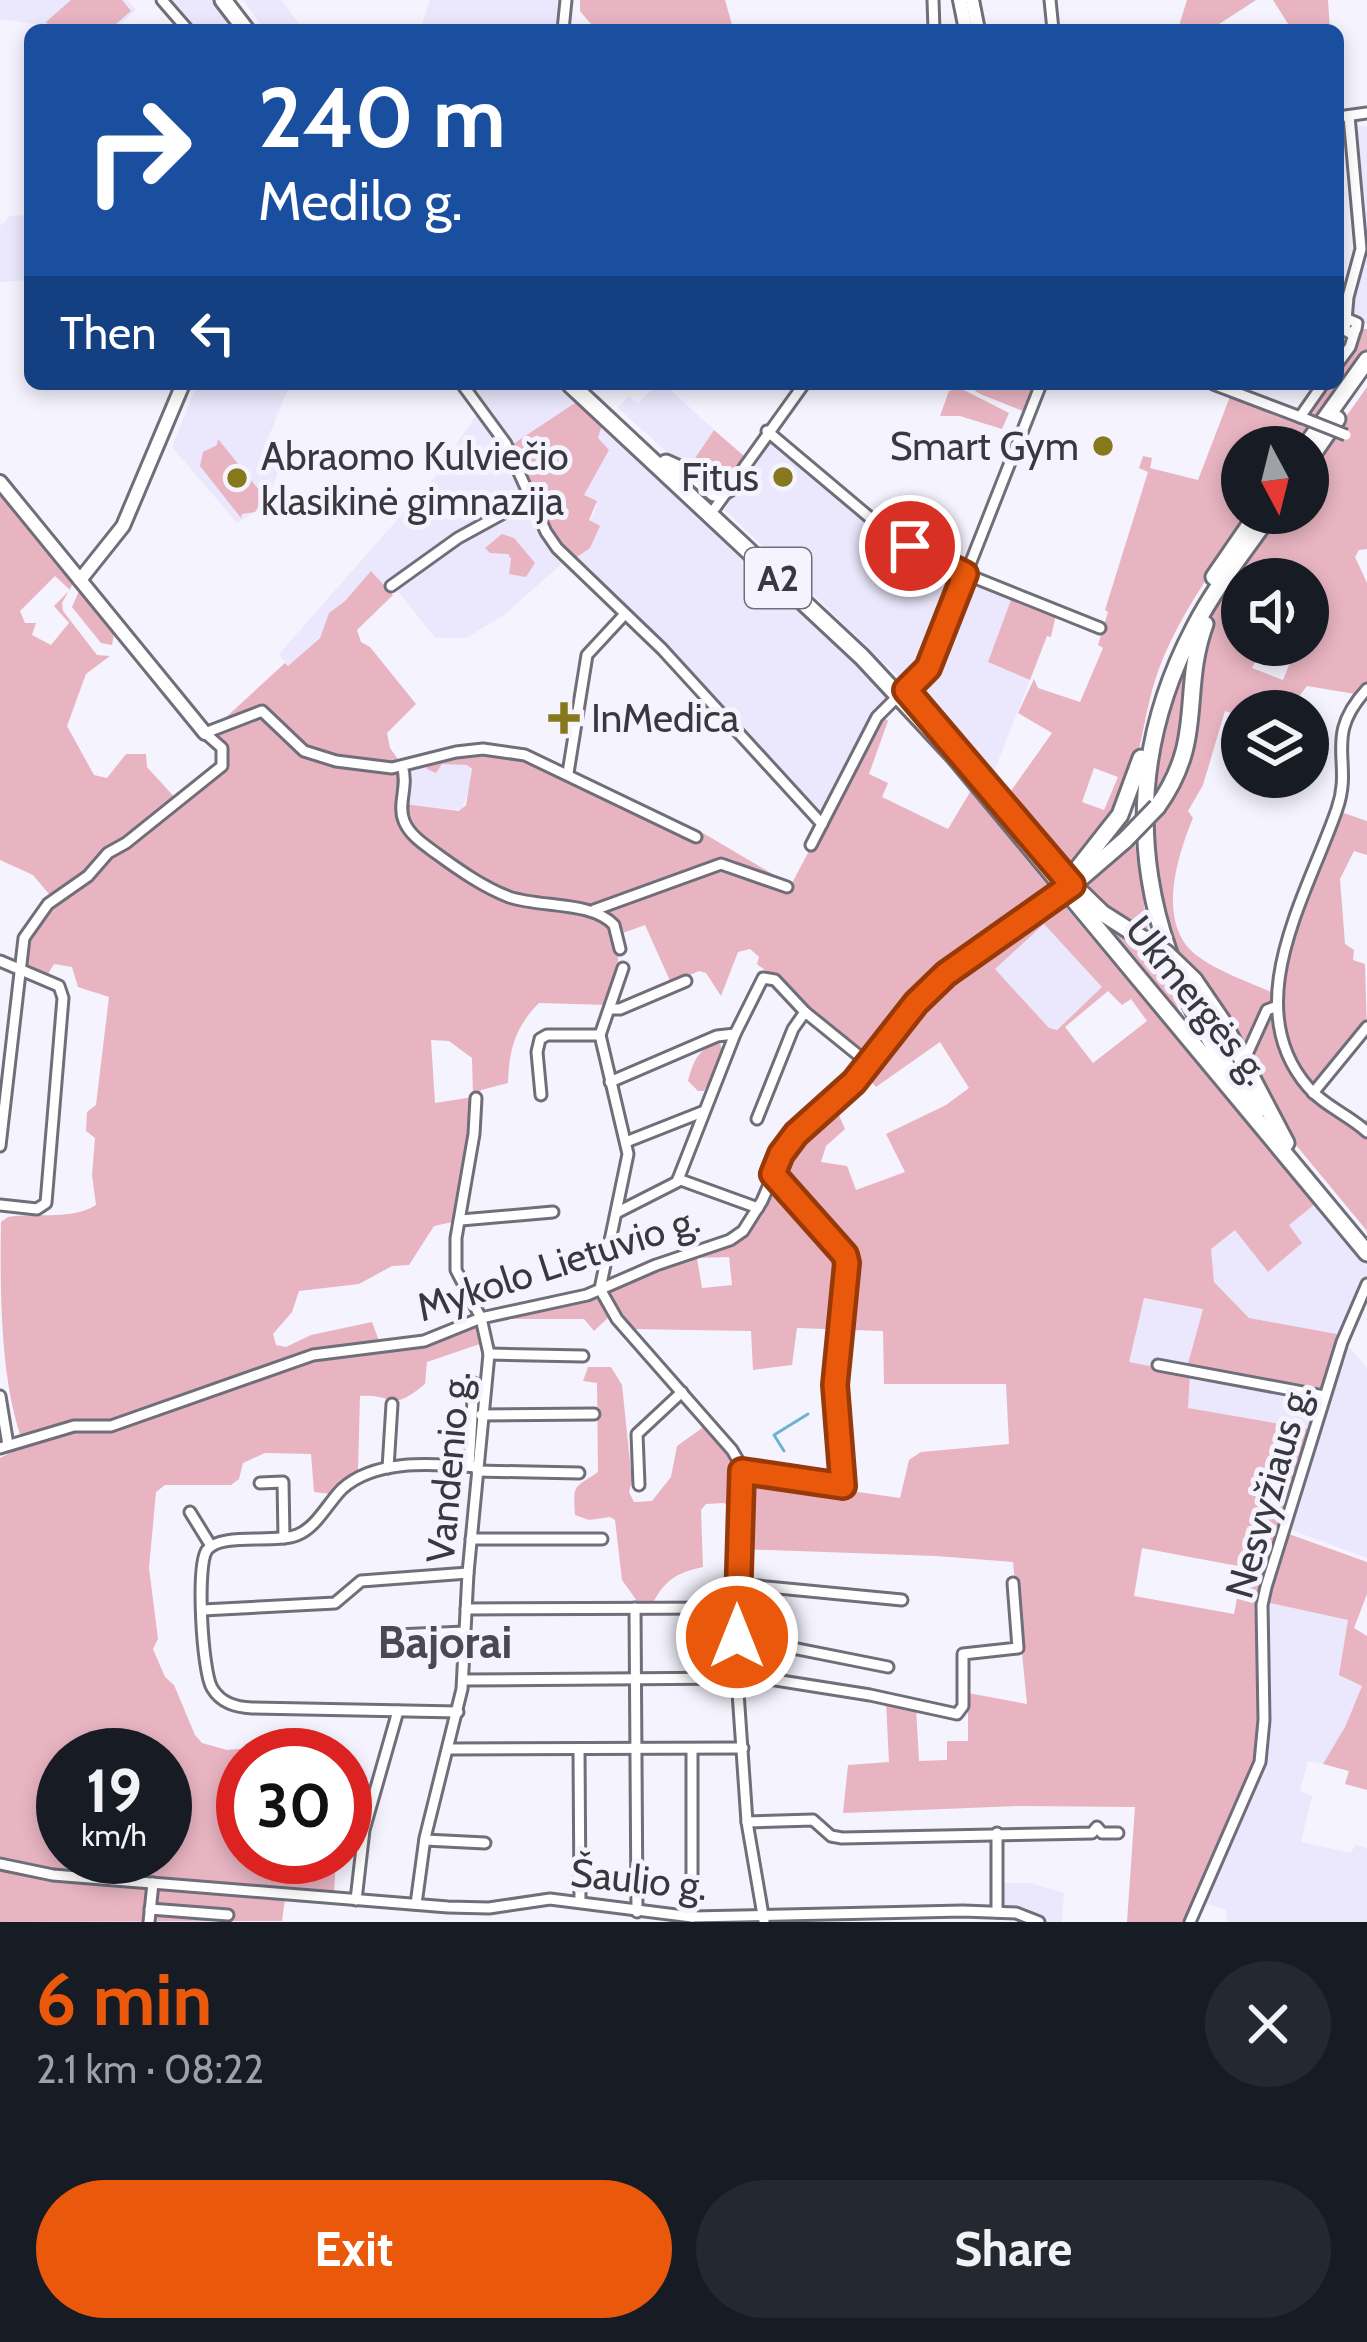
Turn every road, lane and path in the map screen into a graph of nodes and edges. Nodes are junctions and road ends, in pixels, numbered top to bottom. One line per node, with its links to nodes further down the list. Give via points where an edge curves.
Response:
1 (162, 0): 4 (street)
2 (223, 0): 5 (highway)
3 (235, 0): 6 (highway)
4 (183, 24)
5 (241, 24)
6 (253, 24)
7 (1367, 116): 8 (street)
8 (1344, 119): 9 (street, via 1361,249)
9 (1349, 325): 10 (street)
10 (1344, 355)
11 (1367, 360): 22 (highway)
12 (1367, 377): 24 (highway)
13 (180, 390): 33 (main road, via 123,526)
14 (467, 390): 29 (street)
15 (577, 390): 30 (highway, Ukmergės g. / A2)
16 (588, 390): 26 (highway, Ukmergės g. / A2)
17 (799, 390): 23 (street)
18 (1039, 390): 32 (street)
19 (1229, 390): 21 (street)
20 (1320, 390): 21 (street)
21 (1304, 419): 25 (street, bridge)
22 (1320, 426)
23 (767, 431): 28 (street); 32 (street, via 884,531)
24 (1329, 431)
25 (1346, 435)
26 (666, 463): 28 (highway, via 714,493); 30 (highway, Ukmergės g. / A2)
27 (0, 482): 33 (main road)
28 (728, 489): 30 (street)
29 (531, 498): 35 (street); 37 (street, via 557,548)
30 (712, 514): 40 (highway, Ukmergės g. / A2)
31 (1243, 534): 42 (highway, via 1175,644)
32 (965, 574): 38 (street); 40 (street, via 928,668)
33 (80, 580): 41 (main road)
34 (1221, 585): 73 (highway, via 1186,643 1157,723 1146,801 1149,876 1189,1006)
35 (391, 586)
36 (1221, 586): 48 (highway, bridge, via 1197,650 1186,749 1173,783 1125,840)
37 (626, 614): 44 (street, via 587,655); 45 (street)
38 (1100, 628)
39 (1367, 689): 56 (street, via 1341,731 1338,807 1279,972)
40 (903, 693): 45 (street, via 877,716); 48 (highway, Ukmergės g. / A2)
41 (205, 733): 43 (street, via 262,711 315,756); 53 (street, via 222,748 219,768 46,905 24,938)
42 (1141, 758): 48 (highway, via 1114,826); 68 (highway, via 1138,841 1154,937 1178,1000)
43 (402, 766): 44 (street, via 483,749 524,754); 50 (street, via 403,819 423,843 506,896)
44 (568, 773): 46 (street)
45 (822, 824): 47 (street)
46 (696, 837)
47 (811, 845)
48 (1068, 884): 62 (highway, A2, bridge, via 1194,980); 63 (street, Mykolo Lietuvio g., via 946,974); 68 (highway, Ukmergės g. / A2)
49 (787, 887): 50 (street, via 721,863)
50 (593, 910): 51 (street, via 611,921)
51 (619, 944)
52 (0, 961): 53 (street)
53 (17, 968): 74 (street); 77 (street, via 59,986 63,998 46,1203)
54 (623, 968): 57 (street)
55 (686, 981): 57 (street)
56 (1276, 1006): 62 (street); 65 (street, via 1289,1056)
57 (610, 1009): 61 (street)
58 (805, 1012): 60 (street, via 763,978); 63 (street); 70 (street)
59 (1367, 1027): 65 (street)
60 (735, 1034): 64 (street); 69 (street)
61 (600, 1036): 64 (street); 66 (street, via 540,1039)
62 (1240, 1056): 73 (highway, A2)
63 (868, 1063): 75 (street, Mykolo Lietuvio g., via 796,1134)
64 (610, 1082): 72 (street)
65 (1313, 1093): 71 (street)
66 (541, 1095)
67 (476, 1098): 81 (street, Vandenio g.)
68 (1237, 1099): 83 (highway, Ukmergės g. / A2)
69 (703, 1112): 72 (street); 76 (street)
70 (757, 1119)
71 (1367, 1132)
72 (626, 1142): 80 (street)
73 (1286, 1143): 82 (highway, A2)
74 (0, 1146)
75 (773, 1174): 78 (street, Mykolo Lietuvio g.); 100 (street, via 845,1255 835,1385 843,1486)
76 (678, 1179): 78 (street); 80 (street)
77 (0, 1205)
78 (758, 1208): 85 (street, Mykolo Lietuvio g., via 730,1240)
79 (553, 1212): 81 (street)
80 (618, 1212): 85 (street)
81 (461, 1220): 86 (street, Vandenio g., via 457,1274)
82 (1367, 1240)
83 (1367, 1253)
84 (1367, 1285): 93 (street, Nesvyžiaus g.)
85 (600, 1289): 86 (street, Mykolo Lietuvio g.); 91 (street)
86 (482, 1318): 87 (street, Vandenio g.); 97 (street, Mykolo Lietuvio g., via 424,1341 299,1359 111,1426 74,1426)
87 (489, 1354): 88 (street); 95 (street, Vandenio g.)
88 (583, 1356)
89 (1158, 1365): 93 (street)
90 (474, 1383): 99 (street)
91 (682, 1392): 100 (street); 103 (street, via 637,1434)
92 (0, 1396): 97 (street)
93 (1324, 1396): 155 (street, Nesvyžiaus g., via 1262,1605 1260,1762)
94 (392, 1404): 98 (street)
95 (481, 1414): 96 (street); 99 (street, Vandenio g.)
96 (594, 1414)
97 (4, 1447)
98 (388, 1468): 99 (street); 105 (street, via 350,1484 303,1533)
99 (474, 1468): 101 (street); 106 (street, Vandenio g.)
100 (742, 1471): 111 (street)
101 (579, 1473)
102 (260, 1483): 105 (street, via 283,1482)
103 (639, 1485)
104 (190, 1513): 108 (street)
105 (284, 1538): 108 (street)
106 (471, 1539): 107 (street); 109 (street, Vandenio g.)
107 (602, 1539)
108 (211, 1546): 116 (street, via 202,1563)
109 (468, 1573): 115 (street, Vandenio g.); 116 (street, via 361,1581 335,1603)
110 (1013, 1583): 121 (street, via 1018,1648 961,1657 957,1714)
111 (736, 1584): 112 (street); 114 (street)
112 (902, 1600)
113 (635, 1608): 114 (street); 115 (street); 122 (street)
114 (736, 1608): 119 (street)
115 (466, 1609): 117 (street, Vandenio g.)
116 (203, 1610): 124 (street, via 208,1677 228,1703)
117 (465, 1632): 118 (street); 123 (street, Vandenio g.)
118 (396, 1635)
119 (737, 1637): 120 (street); 121 (street)
120 (889, 1666)
121 (737, 1676): 122 (street); 126 (street)
122 (636, 1679): 123 (street); 128 (street)
123 (463, 1680): 125 (street, Vandenio g.)
124 (398, 1711): 125 (street); 140 (street, via 364,1830)
125 (458, 1712): 127 (street, Vandenio g.)
126 (743, 1748): 129 (street); 131 (street)
127 (448, 1749): 130 (street); 134 (street, Vandenio g.)
128 (635, 1749): 129 (street); 130 (street); 146 (street)
129 (692, 1749): 149 (street)
130 (579, 1750): 141 (street)
131 (747, 1822): 132 (street, via 808,1820 842,1838); 150 (street)
132 (997, 1833): 133 (street); 147 (street)
133 (1118, 1833)
134 (424, 1840): 135 (street); 142 (street, Vandenio g.)
135 (484, 1843)
136 (0, 1864): 137 (street, Šaulio g.)
137 (36, 1873)
138 (153, 1884): 145 (street)
139 (166, 1884): 140 (street, Šaulio g.)
140 (356, 1900): 142 (street, Šaulio g.)
141 (580, 1902): 143 (street, Šaulio g.); 144 (street, Šaulio g.)
142 (416, 1904): 143 (street, Šaulio g.)
143 (503, 1906): 152 (street)
144 (596, 1906): 146 (street, Šaulio g.); 153 (street)
145 (150, 1909): 148 (street); 151 (street)
146 (637, 1912): 149 (street, Šaulio g.)
147 (997, 1912): 150 (street, Šaulio g.); 154 (street, Šaulio g.)
148 (228, 1915)
149 (692, 1917): 150 (street, Šaulio g.)
150 (764, 1920)
151 (149, 1922)
152 (501, 1922)
153 (592, 1922)
154 (1039, 1922)
155 (1190, 1922)

